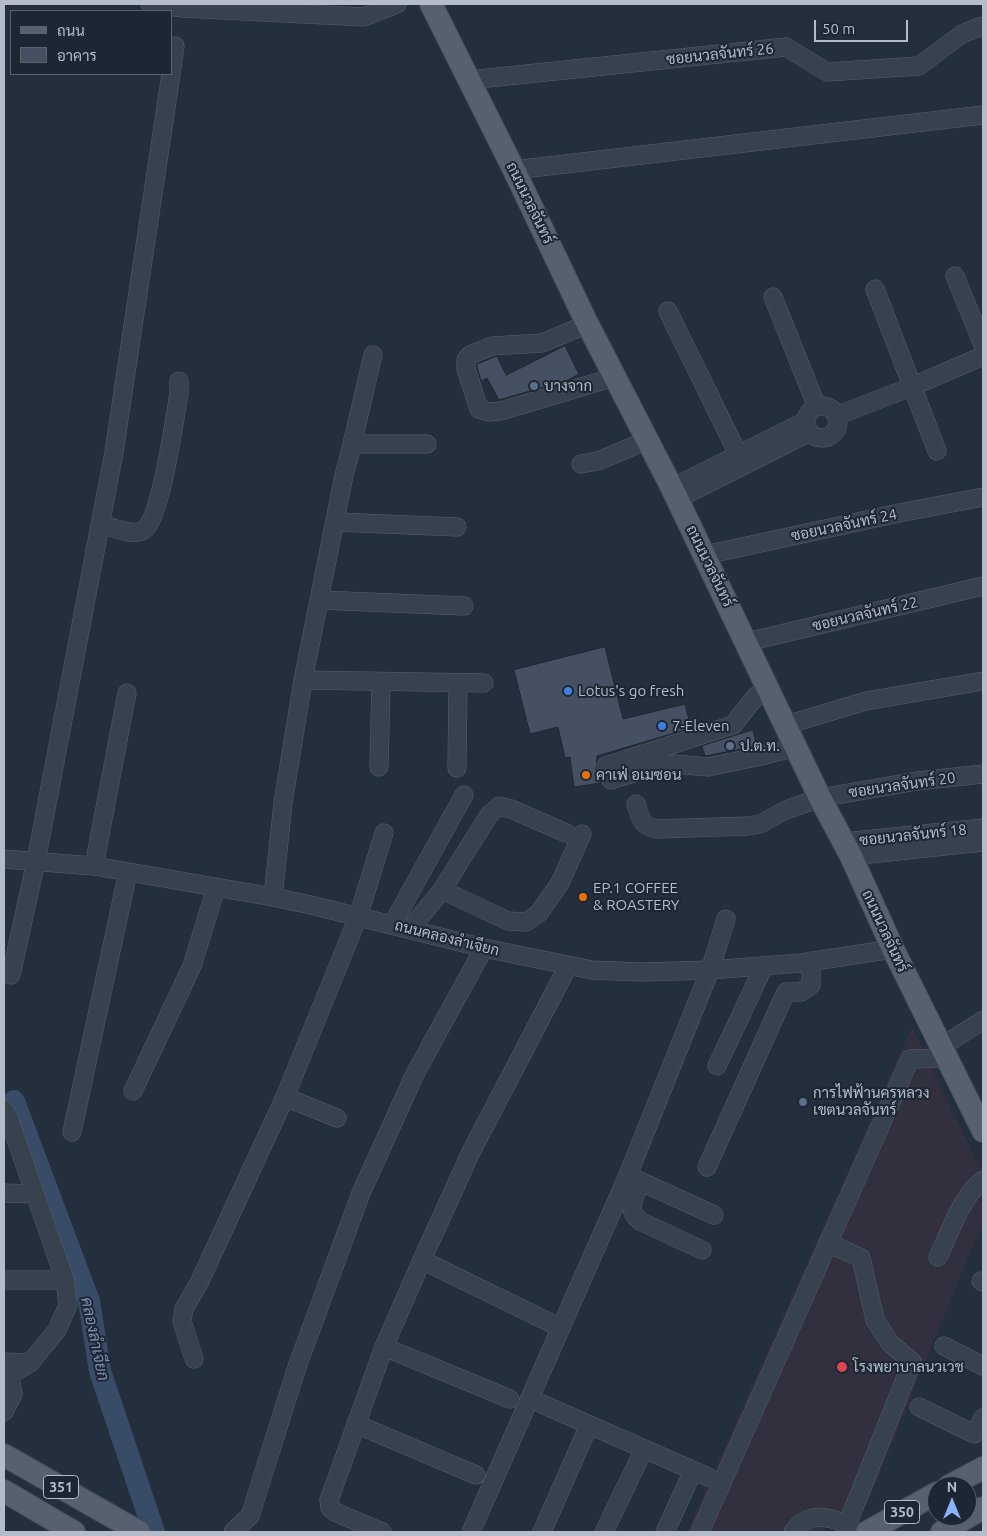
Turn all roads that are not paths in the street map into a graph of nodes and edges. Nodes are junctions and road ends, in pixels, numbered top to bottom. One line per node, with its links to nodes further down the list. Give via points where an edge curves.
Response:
1 (150, 4): 2 (street, via 364,16)
2 (397, 4)
3 (431, 4): 8 (main road, ถนนนวลจันทร์)
4 (983, 26): 8 (street, ซอยนวลจันทร์ 26, via 962,34 919,66 827,72 786,47)
5 (175, 46): 6 (street)
6 (172, 66)
7 (171, 75): 34 (street, via 114,452)
8 (469, 80): 10 (main road, ถนนนวลจันทร์)
9 (983, 115): 10 (street)
10 (514, 170): 15 (main road, ถนนนวลจันทร์)
11 (956, 276): 16 (street)
12 (875, 289): 21 (street)
13 (774, 297): 22 (street)
14 (668, 311): 29 (street)
15 (588, 324): 19 (main road, ถนนนวลจันทร์); 19 (street, via 542,343 500,344 470,355 466,369 480,409 501,411)
16 (983, 345)
17 (373, 354): 26 (street)
18 (983, 356): 21 (street)
19 (615, 377): 25 (main road, ถนนนวลจันทร์)
20 (179, 382): 34 (street, via 167,467 150,522 138,532)
21 (911, 387): 23 (street); 28 (street)
22 (816, 407): 23 (street, via 827,407); 24 (street, via 808,413)
23 (836, 416): 24 (street, via 836,428 829,436 819,437)
24 (808, 427): 29 (street); 31 (street)
25 (648, 440): 30 (street, via 598,461); 31 (main road, ถนนนวลจันทร์)
26 (353, 444): 27 (street); 33 (street)
27 (427, 444)
28 (937, 451)
29 (738, 454): 31 (street)
30 (581, 464)
31 (674, 493): 36 (main road, ถนนนวลจันทร์)
32 (983, 497): 36 (street, ซอยนวลจันทร์ 24)
33 (336, 522): 35 (street); 38 (street)
34 (100, 524): 61 (street)
35 (457, 527)
36 (704, 555): 40 (main road, ถนนนวลจันทร์)
37 (983, 586): 40 (street, ซอยนวลจันทร์ 22)
38 (320, 600): 39 (street); 41 (street)
39 (464, 606)
40 (746, 642): 46 (main road, ถนนนวลจันทร์)
41 (303, 680): 43 (street); 66 (street, via 283,803)
42 (983, 681): 48 (street, via 866,701)
43 (381, 682): 44 (street); 50 (street)
44 (458, 683): 45 (street); 51 (street)
45 (484, 683)
46 (770, 690): 48 (main road, ถนนนวลจันทร์); 49 (street, via 756,696 733,725 606,766 611,780 660,766 708,767)
47 (127, 693): 62 (street)
48 (786, 725): 49 (main road, ถนนนวลจันทร์)
49 (796, 747): 54 (main road, ถนนนวลจันทร์)
50 (379, 767)
51 (457, 768)
52 (983, 774): 54 (street, ซอยนวลจันทร์ 20, via 917,781)
53 (464, 795): 69 (street)
54 (820, 798): 55 (street, ซอยนวลจันทร์ 20, via 786,810 760,824 656,829 642,822); 59 (main road, ถนนนวลจันทร์)
55 (636, 804)
56 (983, 828): 59 (street, ซอยนวลจันทร์ 18)
57 (384, 833): 67 (street)
58 (983, 842): 59 (street)
59 (847, 849): 72 (main road, ถนนนวลจันทร์)
60 (4, 859): 61 (street, ถนนคลองลำเจียก)
61 (36, 861): 62 (street, ถนนคลองลำเจียก); 77 (street)
62 (94, 866): 63 (street, ถนนคลองลำเจียก)
63 (128, 872): 64 (street, ถนนคลองลำเจียก); 86 (street)
64 (216, 888): 66 (street, ถนนคลองลำเจียก); 81 (street, via 192,966)
65 (442, 890): 65 (street, via 508,921 526,922 539,913 560,883 574,834 499,806 489,815); 70 (street)
66 (273, 897): 67 (street, ถนนคลองลำเจียก)
67 (358, 917): 69 (street, ถนนคลองลำเจียก); 82 (street)
68 (726, 919): 76 (street)
69 (392, 925): 70 (street, ถนนคลองลำเจียก)
70 (410, 929): 71 (street, ถนนคลองลำเจียก)
71 (484, 948): 74 (street, ถนนคลองลำเจียก); 123 (street, via 415,1074 361,1193 297,1367 250,1516)
72 (893, 949): 73 (street, ถนนคลองลำเจียก); 79 (main road, ถนนนวลจันทร์)
73 (811, 962): 75 (street, ถนนคลองลำเจียก); 87 (street, via 811,985 801,992 786,992)
74 (568, 966): 76 (street, ถนนคลองลำเจียก, via 641,972); 96 (street, via 471,1152)
75 (764, 966): 76 (street, ถนนคลองลำเจียก); 80 (street)
76 (710, 970): 88 (street)
77 (11, 975)
78 (983, 1020): 79 (street)
79 (944, 1052): 85 (main road, ถนนนวลจันทร์); 93 (street, via 910,1059)
80 (717, 1066)
81 (133, 1091)
82 (285, 1097): 84 (street); 102 (street, via 184,1309 182,1321)
83 (4, 1110): 91 (street)
84 (337, 1118)
85 (983, 1129)
86 (72, 1132)
87 (707, 1166)
88 (635, 1179): 92 (street); 94 (street, via 632,1214 635,1218); 99 (street)
89 (983, 1180): 95 (street, via 964,1202)
90 (4, 1193): 91 (street)
91 (35, 1194): 98 (street)
92 (714, 1214)
93 (828, 1243): 120 (street, via 861,1258 875,1320 890,1343 912,1362); 129 (street)
94 (702, 1250)
95 (938, 1257)
96 (422, 1260): 99 (street); 101 (street)
97 (4, 1280): 98 (street)
98 (65, 1280): 104 (street, via 68,1305 57,1330 30,1363)
99 (561, 1328): 125 (street)
100 (944, 1346): 103 (street)
101 (384, 1347): 105 (street); 110 (street)
102 (194, 1359)
103 (983, 1366)
104 (6, 1372): 108 (street, via 13,1394)
105 (510, 1399)
106 (542, 1404): 111 (street)
107 (919, 1407): 109 (street, via 974,1434)
108 (4, 1412)
109 (983, 1418)
110 (356, 1424): 115 (street); 124 (street, via 329,1500 330,1508)
111 (589, 1425): 112 (street); 126 (street)
112 (644, 1449): 127 (street); 128 (street, via 700,1474)
113 (4, 1455): 122 (main road, 351)
114 (983, 1468): 116 (main road)
115 (476, 1475)
116 (968, 1476)
117 (4, 1491): 121 (main road, 351)
118 (927, 1498): 120 (main road, 350)
119 (983, 1508): 131 (main road)
120 (857, 1530): 130 (street, via 820,1516 805,1521)
121 (74, 1532)
122 (139, 1532)
123 (232, 1532)
124 (382, 1532)
125 (471, 1532)
126 (542, 1532)
127 (604, 1532)
128 (664, 1532)
129 (700, 1532)
130 (793, 1532)
131 (942, 1532)

